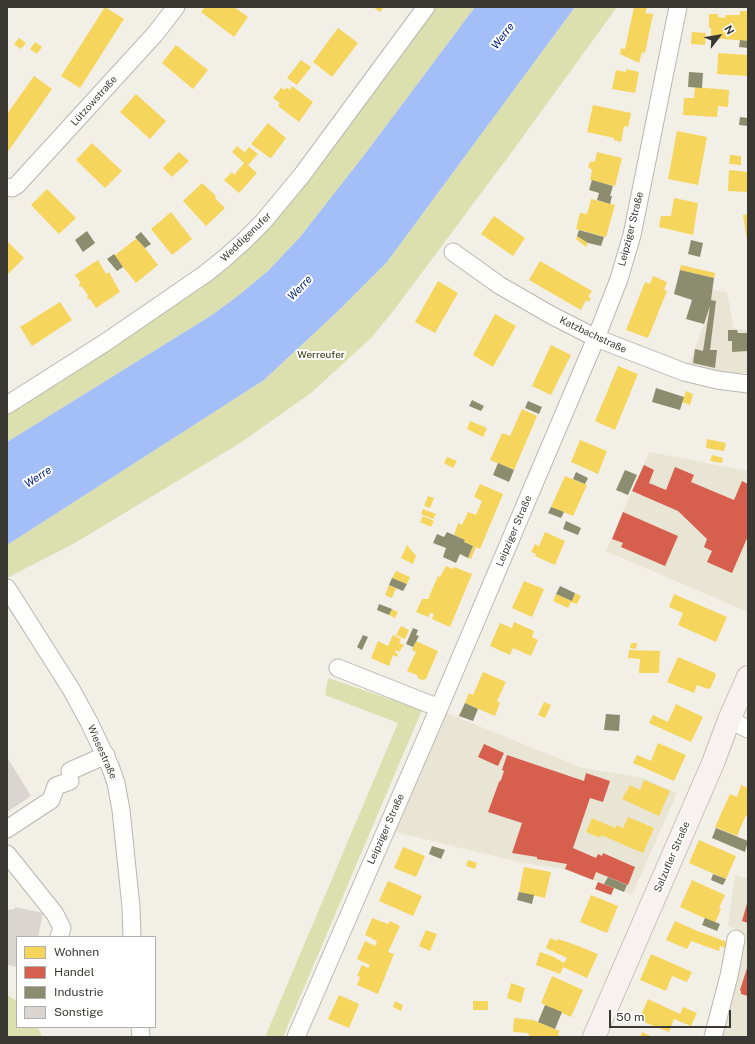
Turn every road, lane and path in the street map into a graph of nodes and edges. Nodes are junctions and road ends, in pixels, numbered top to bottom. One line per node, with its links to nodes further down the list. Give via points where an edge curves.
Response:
1 (176, 7): 4 (street, Lützowstraße, via 155,34 17,185)
2 (426, 7): 8 (street, Weddigenufer, via 302,175 245,240 205,274 106,342)
3 (678, 7): 6 (street, Leipziger Straße, via 632,235 619,279)
4 (7, 187)
5 (453, 252): 6 (street, Katzbachstraße, via 499,285)
6 (596, 338): 7 (street, Katzbachstraße, via 684,372); 13 (street, Leipziger Straße)
7 (748, 384)
8 (7, 405)
9 (7, 588): 10 (street, Wiesestraße)
10 (13, 611): 15 (street, Wiesestraße, via 71,689)
11 (338, 668): 13 (street)
12 (748, 677): 14 (main road, Salzufler Straße)
13 (439, 708): 21 (street, Leipziger Straße)
14 (738, 724): 22 (main road, Salzufler Straße, via 713,763)
15 (106, 756): 16 (street, via 56,786 51,800); 19 (street, Wiesestraße, via 116,783 121,810 131,907)
16 (7, 829)
17 (7, 854): 18 (street, via 55,914 62,928)
18 (59, 936)
19 (129, 936)
20 (736, 939): 23 (street)
21 (296, 1037)
22 (594, 1037)
23 (713, 1037)

